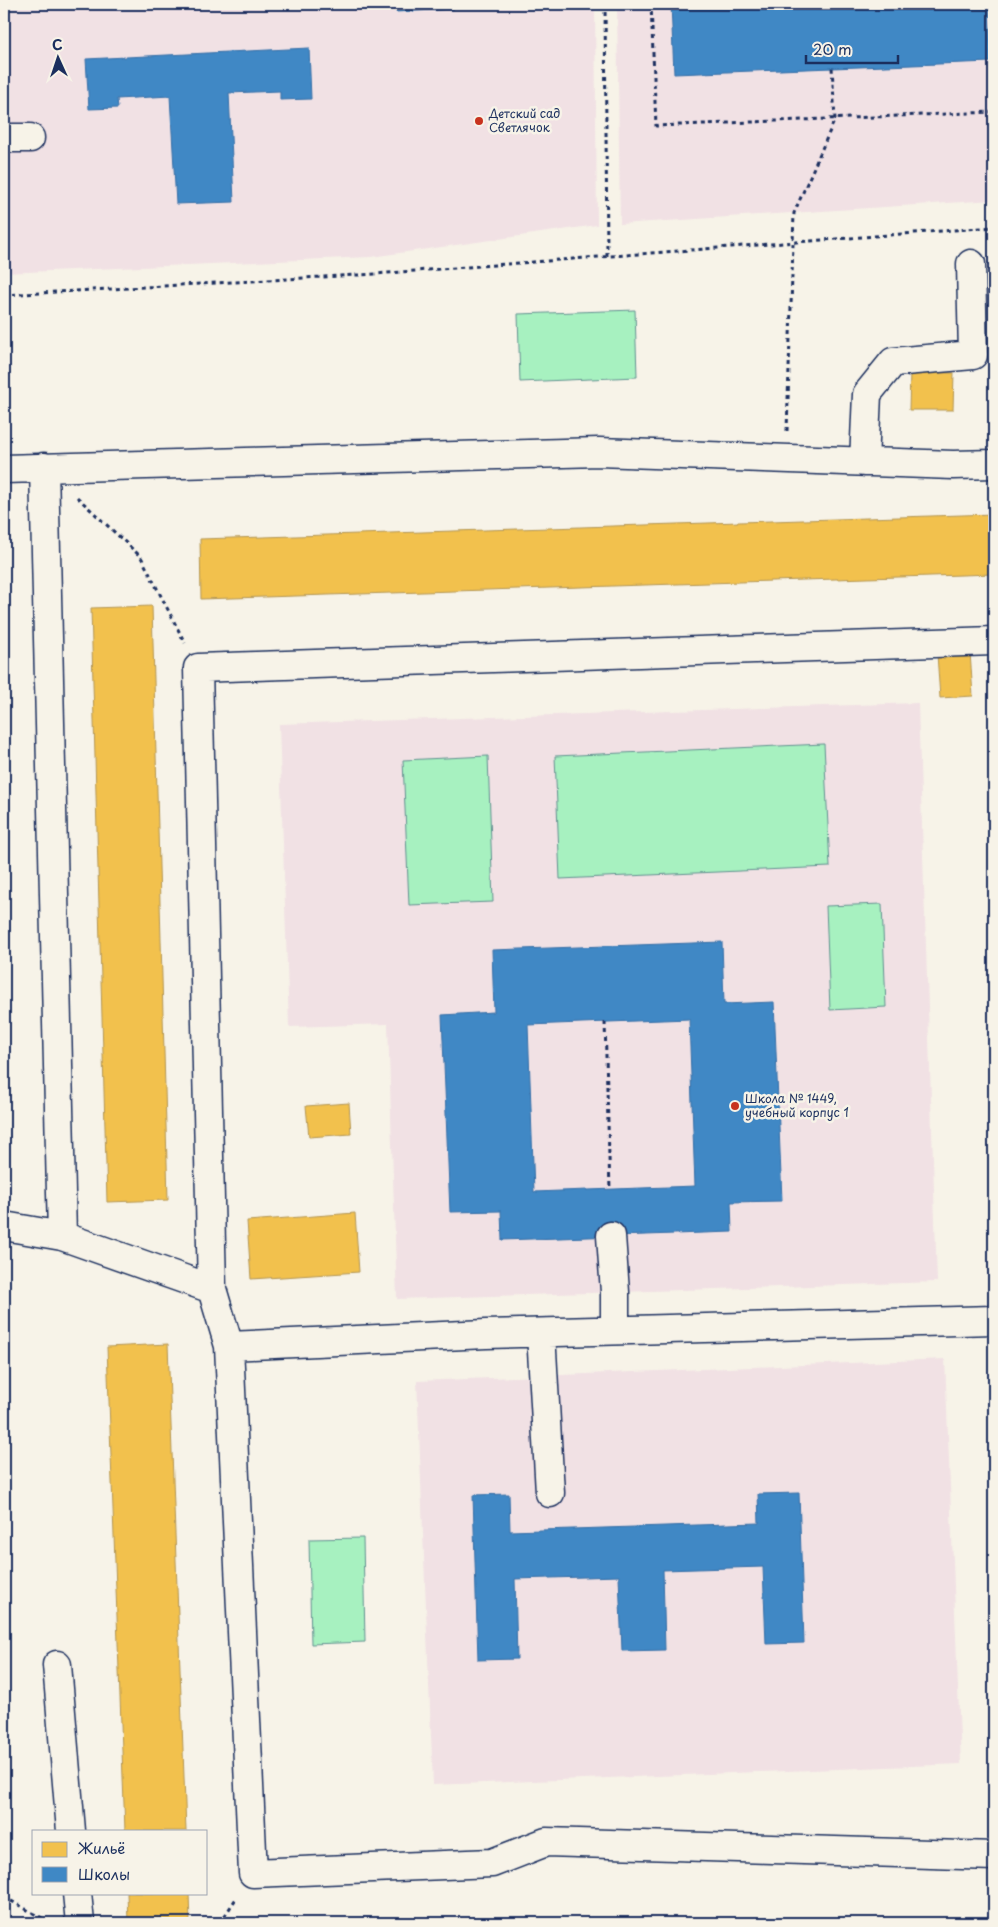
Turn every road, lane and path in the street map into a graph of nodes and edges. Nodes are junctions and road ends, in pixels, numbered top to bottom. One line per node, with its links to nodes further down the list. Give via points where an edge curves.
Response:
1 (605, 4): 8 (path)
2 (650, 4): 5 (path, via 656,126)
3 (832, 67): 5 (path)
4 (994, 112): 5 (path)
5 (835, 119): 7 (path, via 794,213)
6 (994, 227): 7 (path)
7 (793, 243): 8 (path); 11 (path)
8 (607, 257): 10 (path)
9 (971, 264): 12 (lane, via 973,355 893,362 867,394)
10 (4, 295)
11 (786, 459): 12 (lane); 14 (lane, via 599,452)
12 (864, 462): 13 (lane)
13 (994, 464)
14 (44, 467): 15 (lane); 17 (path, via 141,557); 21 (lane)
15 (4, 469)
16 (994, 641): 17 (lane)
17 (198, 668): 23 (lane)
18 (605, 1022): 19 (path)
19 (610, 1190)
20 (4, 1226): 21 (lane)
21 (62, 1236): 23 (lane)
22 (611, 1236): 25 (lane)
23 (212, 1289): 27 (lane)
24 (994, 1320): 25 (lane)
25 (615, 1330): 26 (lane)
26 (541, 1333): 27 (lane); 28 (lane)
27 (229, 1346): 31 (lane, via 253,1873 492,1863 546,1842)
28 (550, 1493)
29 (57, 1665): 30 (lane)
30 (71, 1830)
31 (994, 1856)
32 (77, 1894): 35 (lane)
33 (4, 1897): 34 (path)
34 (51, 1923)
35 (80, 1923)

